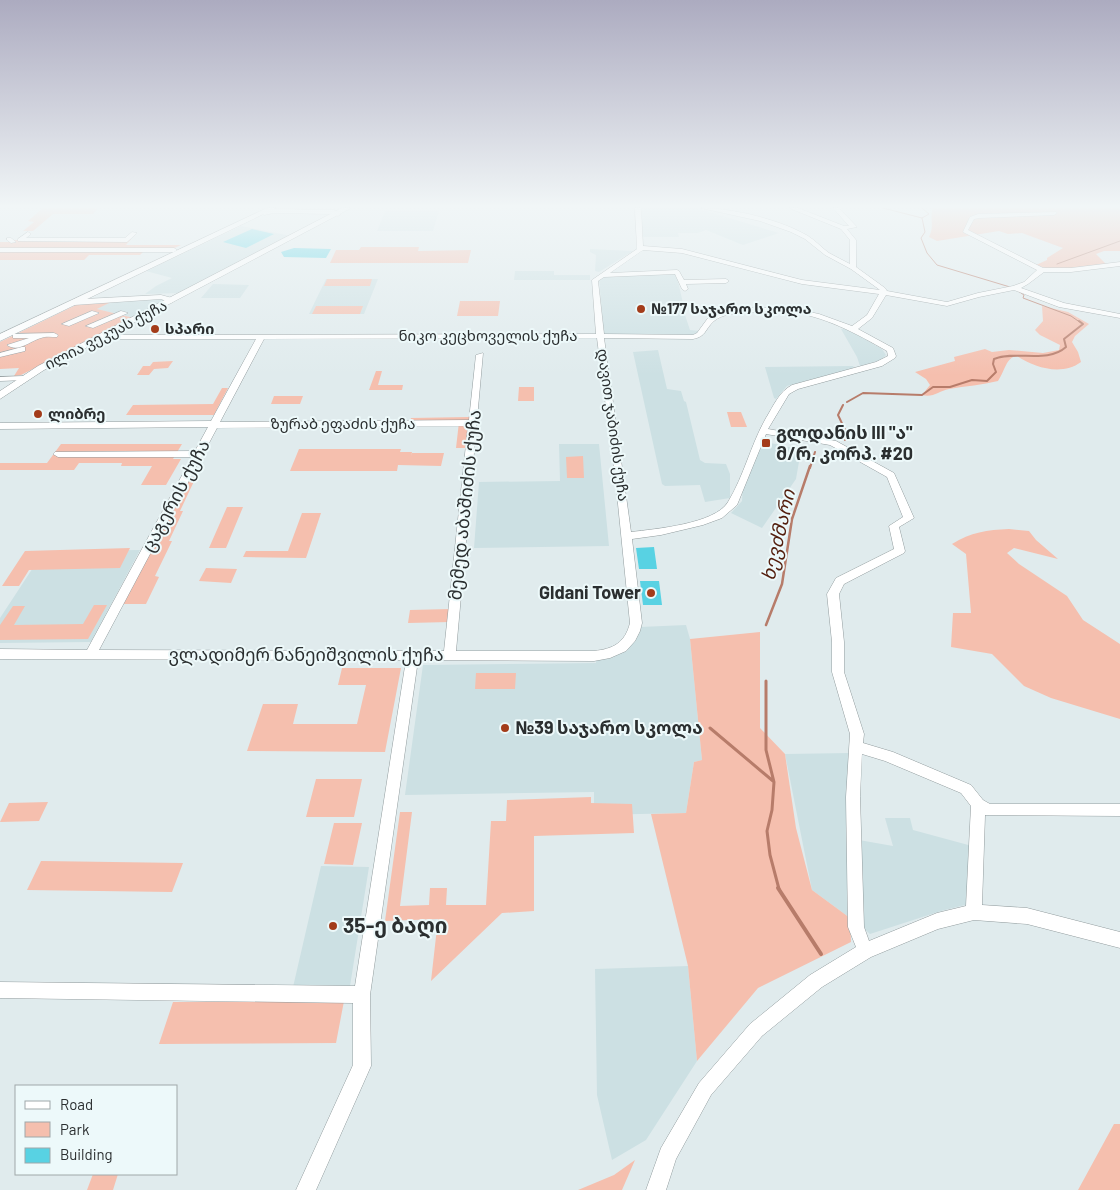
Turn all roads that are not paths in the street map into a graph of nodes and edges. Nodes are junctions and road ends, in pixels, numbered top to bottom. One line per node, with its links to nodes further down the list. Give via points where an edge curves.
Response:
1 (157, 264): 15 (main road)
2 (243, 264): 14 (main road, ილია ვეკუას ქუჩა)
3 (620, 264): 11 (street)
4 (732, 264): 16 (street, via 776,276)
5 (846, 264): 9 (street)
6 (853, 264): 9 (street)
7 (1029, 264): 10 (street)
8 (1120, 264): 10 (street)
9 (853, 268): 16 (street)
10 (1042, 270): 13 (street)
11 (601, 275): 12 (street, via 677,272 683,286); 26 (street, დავით ჯაბიძის ქუჩა, via 595,280)
12 (726, 281)
13 (1015, 288): 16 (street, via 947,304); 21 (street, via 1062,305)
14 (188, 292): 15 (street, via 99,297); 17 (main road, ილია ვეკუას ქუჩა)
15 (95, 293): 18 (main road)
16 (884, 293): 24 (street, via 867,322)
17 (171, 301): 18 (street, via 161,297); 27 (main road, ილია ვეკუას ქუჩა)
18 (74, 303): 29 (main road)
19 (95, 313): 22 (street)
20 (124, 313): 23 (street)
21 (1120, 316)
22 (66, 324)
23 (90, 326)
24 (853, 329): 26 (street, ნიკო კეცხოველის ქუჩა, via 799,311 745,310 716,316 704,331 693,337); 42 (street, ნიკო კეცხოველის ქუჩა, via 884,345 892,356 879,364 786,392)
25 (49, 332): 30 (street)
26 (601, 336): 28 (street, ნიკო კეცხოველის ქუჩა); 45 (street, დავით ჯაბიძის ქუჩა)
27 (101, 337): 28 (street, ნიკო კეცხოველის ქუჩა); 34 (main road, ილია ვეკუას ქუჩა)
28 (261, 337): 40 (street, ცაგერის ქუჩა)
29 (0, 338)
30 (23, 344): 31 (street); 32 (street)
31 (11, 345)
32 (0, 355)
33 (480, 355): 39 (street, მემედ აბაშიძის ქუჩა)
34 (23, 378): 35 (street); 37 (main road, ილია ვეკუას ქუჩა)
35 (0, 379)
36 (0, 383): 37 (street)
37 (14, 385): 38 (main road, ილია ვეკუას ქუჩა)
38 (0, 396)
39 (473, 423): 40 (street, ზურაბ ეფაძის ქუჩა); 50 (street, მემედ აბაშიძის ქუჩა)
40 (214, 425): 41 (street, ზურაბ ეფაძის ქუჩა); 44 (street, ცაგერის ქუჩა)
41 (0, 426)
42 (763, 431): 45 (street, ნიკო კეცხოველის ქუჩა, via 732,505 718,516 660,532); 51 (street, via 833,443 892,475 909,518 894,526 900,551 840,581 833,594 838,672 857,734)
43 (58, 454): 44 (street)
44 (198, 454): 47 (street, ცაგერის ქუჩა)
45 (627, 536): 48 (street, დავით ჯაბიძის ქუჩა, via 636,623 631,639)
46 (0, 654): 47 (street, ვლადიმერ ნანეიშვილის ქუჩა)
47 (90, 654): 49 (street, ვლადიმერ ნანეიშვილის ქუჩა)
48 (611, 654): 50 (street, ვლადიმერ ნანეიშვილის ქუჩა)
49 (414, 655): 50 (street, ვლადიმერ ნანეიშვილის ქუჩა); 58 (street)
50 (450, 655)
51 (856, 747): 52 (street, via 888,756 966,788); 56 (street, via 853,796 856,927)
52 (978, 804): 53 (street, via 988,810); 54 (street)
53 (1120, 810)
54 (974, 912): 55 (street, via 1027,916); 56 (street, via 937,921)
55 (1120, 940)
56 (865, 951): 60 (street, via 816,981 756,1030 704,1089 668,1156)
57 (0, 990): 58 (street)
58 (362, 995): 59 (street, via 362,1066)
59 (306, 1190)
60 (656, 1190)

